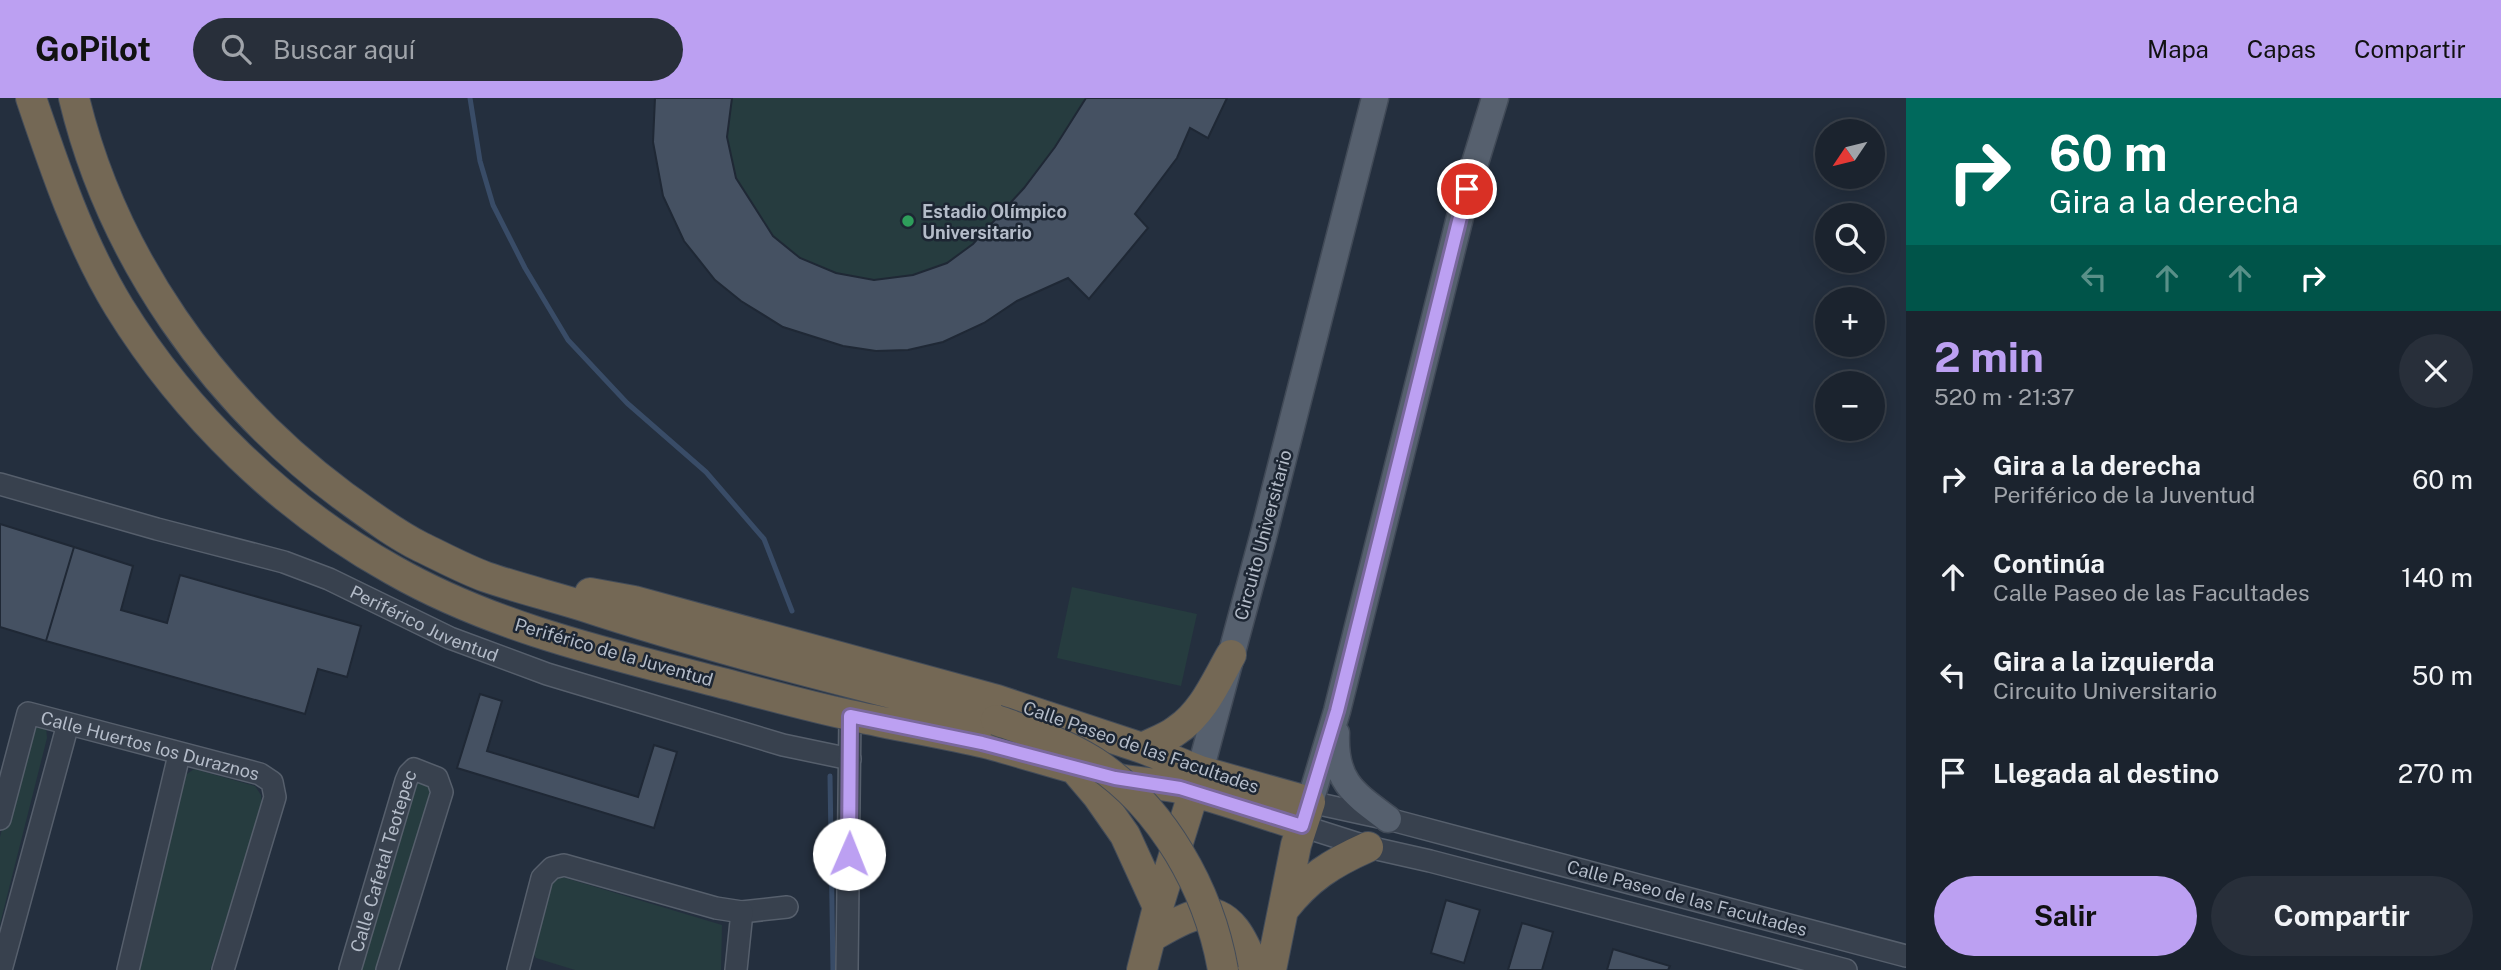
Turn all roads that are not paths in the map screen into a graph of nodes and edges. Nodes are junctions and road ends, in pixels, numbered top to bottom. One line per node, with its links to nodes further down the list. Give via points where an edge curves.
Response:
1 (32, 98): 9 (highway, Periférico de la Juventud, via 56,172 118,306 169,378 219,434 326,529 446,598 508,622 601,653)
2 (74, 98): 6 (highway, Periférico de la Juventud, via 95,168 122,232 180,330 225,387 320,479 367,513 452,561)
3 (1375, 98): 7 (main road, Circuito Universitario)
4 (1495, 98): 8 (main road, via 1467,189)
5 (0, 484): 14 (street, Periférico Juventud, via 284,562 330,579 450,638 547,674 783,745)
6 (537, 592): 11 (highway, Calle Paseo de las Facultades, via 634,601); 36 (highway, Periférico de la Juventud, bridge, via 647,627 996,720 1044,737 1095,763 1133,794 1171,841 1212,923)
7 (1231, 655): 12 (highway, via 1189,720); 16 (main road, Circuito Universitario)
8 (1337, 711): 17 (main road); 19 (main road, via 1337,761 1344,780)
9 (850, 716): 14 (street); 15 (highway, Periférico de la Juventud, via 982,743)
10 (68, 724): 13 (street, Calle Huertos los Duraznos); 18 (street, Calle Huertos los Duraznos, via 28,713); 29 (street)
11 (1085, 727): 12 (highway, Calle Paseo de las Facultades); 15 (highway, via 1088,744)
12 (1142, 748): 16 (highway, Calle Paseo de las Facultades)
13 (179, 755): 27 (street, Calle Huertos los Duraznos, via 272,782 275,797); 30 (street)
14 (850, 759): 34 (street)
15 (1078, 769): 16 (highway, Periférico de la Juventud, via 1180,788); 22 (highway, via 1125,835)
16 (1196, 781): 17 (highway, Calle Paseo de las Facultades); 22 (highway, Circuito Universitario)
17 (1306, 814): 19 (street, Calle Paseo de las Facultades); 20 (street, Calle Paseo de las Facultades); 23 (highway)
18 (0, 819)
19 (1388, 819): 26 (street, Calle Paseo de las Facultades)
20 (1368, 846): 23 (highway, via 1332,864 1302,887); 39 (street, Calle Paseo de las Facultades)
21 (787, 907): 24 (street)
22 (1158, 907): 25 (highway, Circuito Universitario)
23 (1283, 910): 38 (highway)
24 (741, 912): 28 (street, via 558,866 542,878); 33 (street)
25 (1151, 937): 35 (highway, Circuito Universitario); 37 (highway, via 1197,914 1219,916 1239,934)
26 (1901, 960)
27 (226, 969)
28 (521, 969)
29 (1, 970)
30 (128, 970)
31 (350, 970): 32 (street, Calle Cafetal Teotepec, via 406,781 414,769 437,778 442,792)
32 (387, 970)
33 (736, 970)
34 (847, 970)
35 (1143, 970)
36 (1223, 970)
37 (1255, 970)
38 (1270, 970)
39 (1846, 970)

